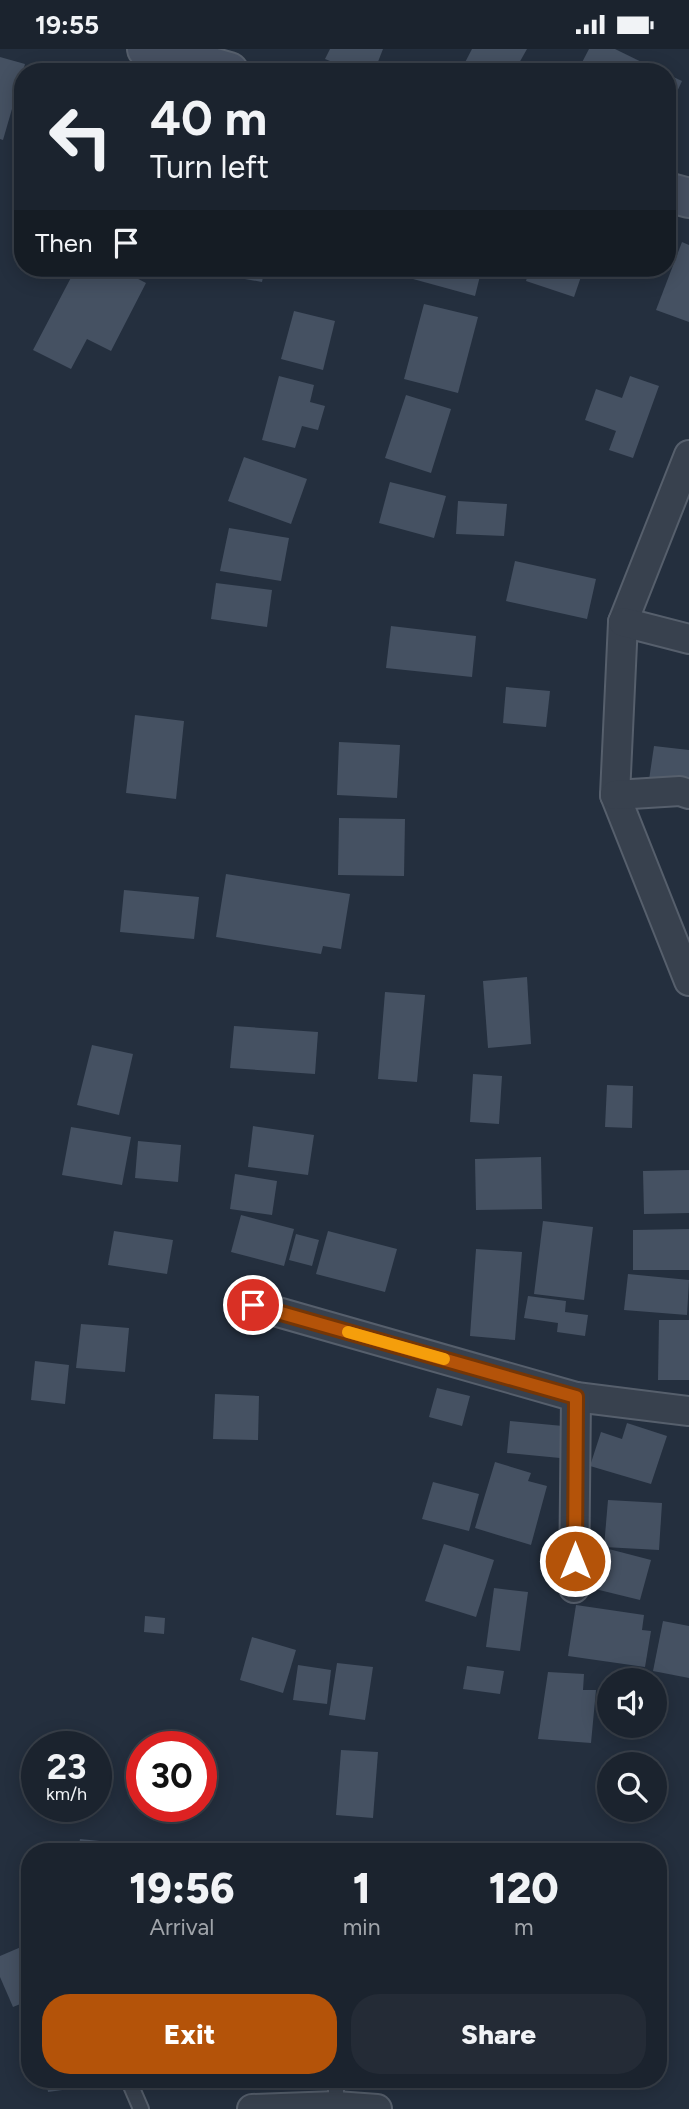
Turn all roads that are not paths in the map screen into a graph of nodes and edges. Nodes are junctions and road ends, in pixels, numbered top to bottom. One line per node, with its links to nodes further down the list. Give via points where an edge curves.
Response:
1 (147, 49): 2 (street)
2 (197, 63)
3 (689, 455): 4 (street)
4 (623, 622): 5 (street); 7 (street)
5 (689, 639)
6 (689, 794): 7 (street)
7 (615, 795): 8 (street)
8 (689, 981)
9 (253, 1305): 10 (street)
10 (576, 1397): 11 (street); 12 (street)
11 (689, 1411)
12 (575, 1588)
13 (132, 2088): 15 (lane)
14 (336, 2093): 16 (street); 17 (street)
15 (141, 2109)
16 (252, 2109)
17 (377, 2109)

